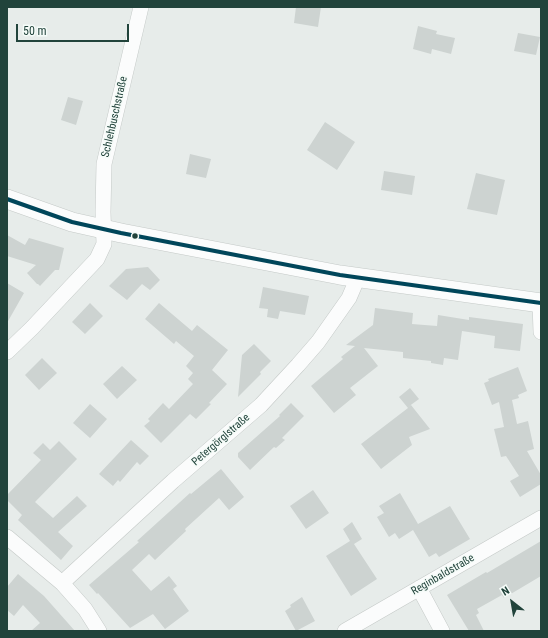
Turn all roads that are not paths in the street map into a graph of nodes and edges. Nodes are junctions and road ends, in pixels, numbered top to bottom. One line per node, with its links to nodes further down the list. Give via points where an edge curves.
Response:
1 (141, 7): 3 (street, Schlehbuschstraße, via 104,164)
2 (7, 199): 3 (street, via 72,222)
3 (104, 228): 4 (street); 7 (street, Schlehbuschstraße, via 104,244 98,259)
4 (358, 277): 5 (street); 10 (street, Petergörglstraße, via 349,298 318,342 261,405)
5 (541, 303): 6 (street)
6 (541, 332)
7 (7, 352)
8 (541, 518): 11 (street, Reginbaldstraße)
9 (7, 537): 10 (street)
10 (62, 582): 12 (street, via 85,609)
11 (419, 588): 13 (street, Reginbaldstraße); 14 (street)
12 (99, 631)
13 (345, 631)
14 (442, 631)

